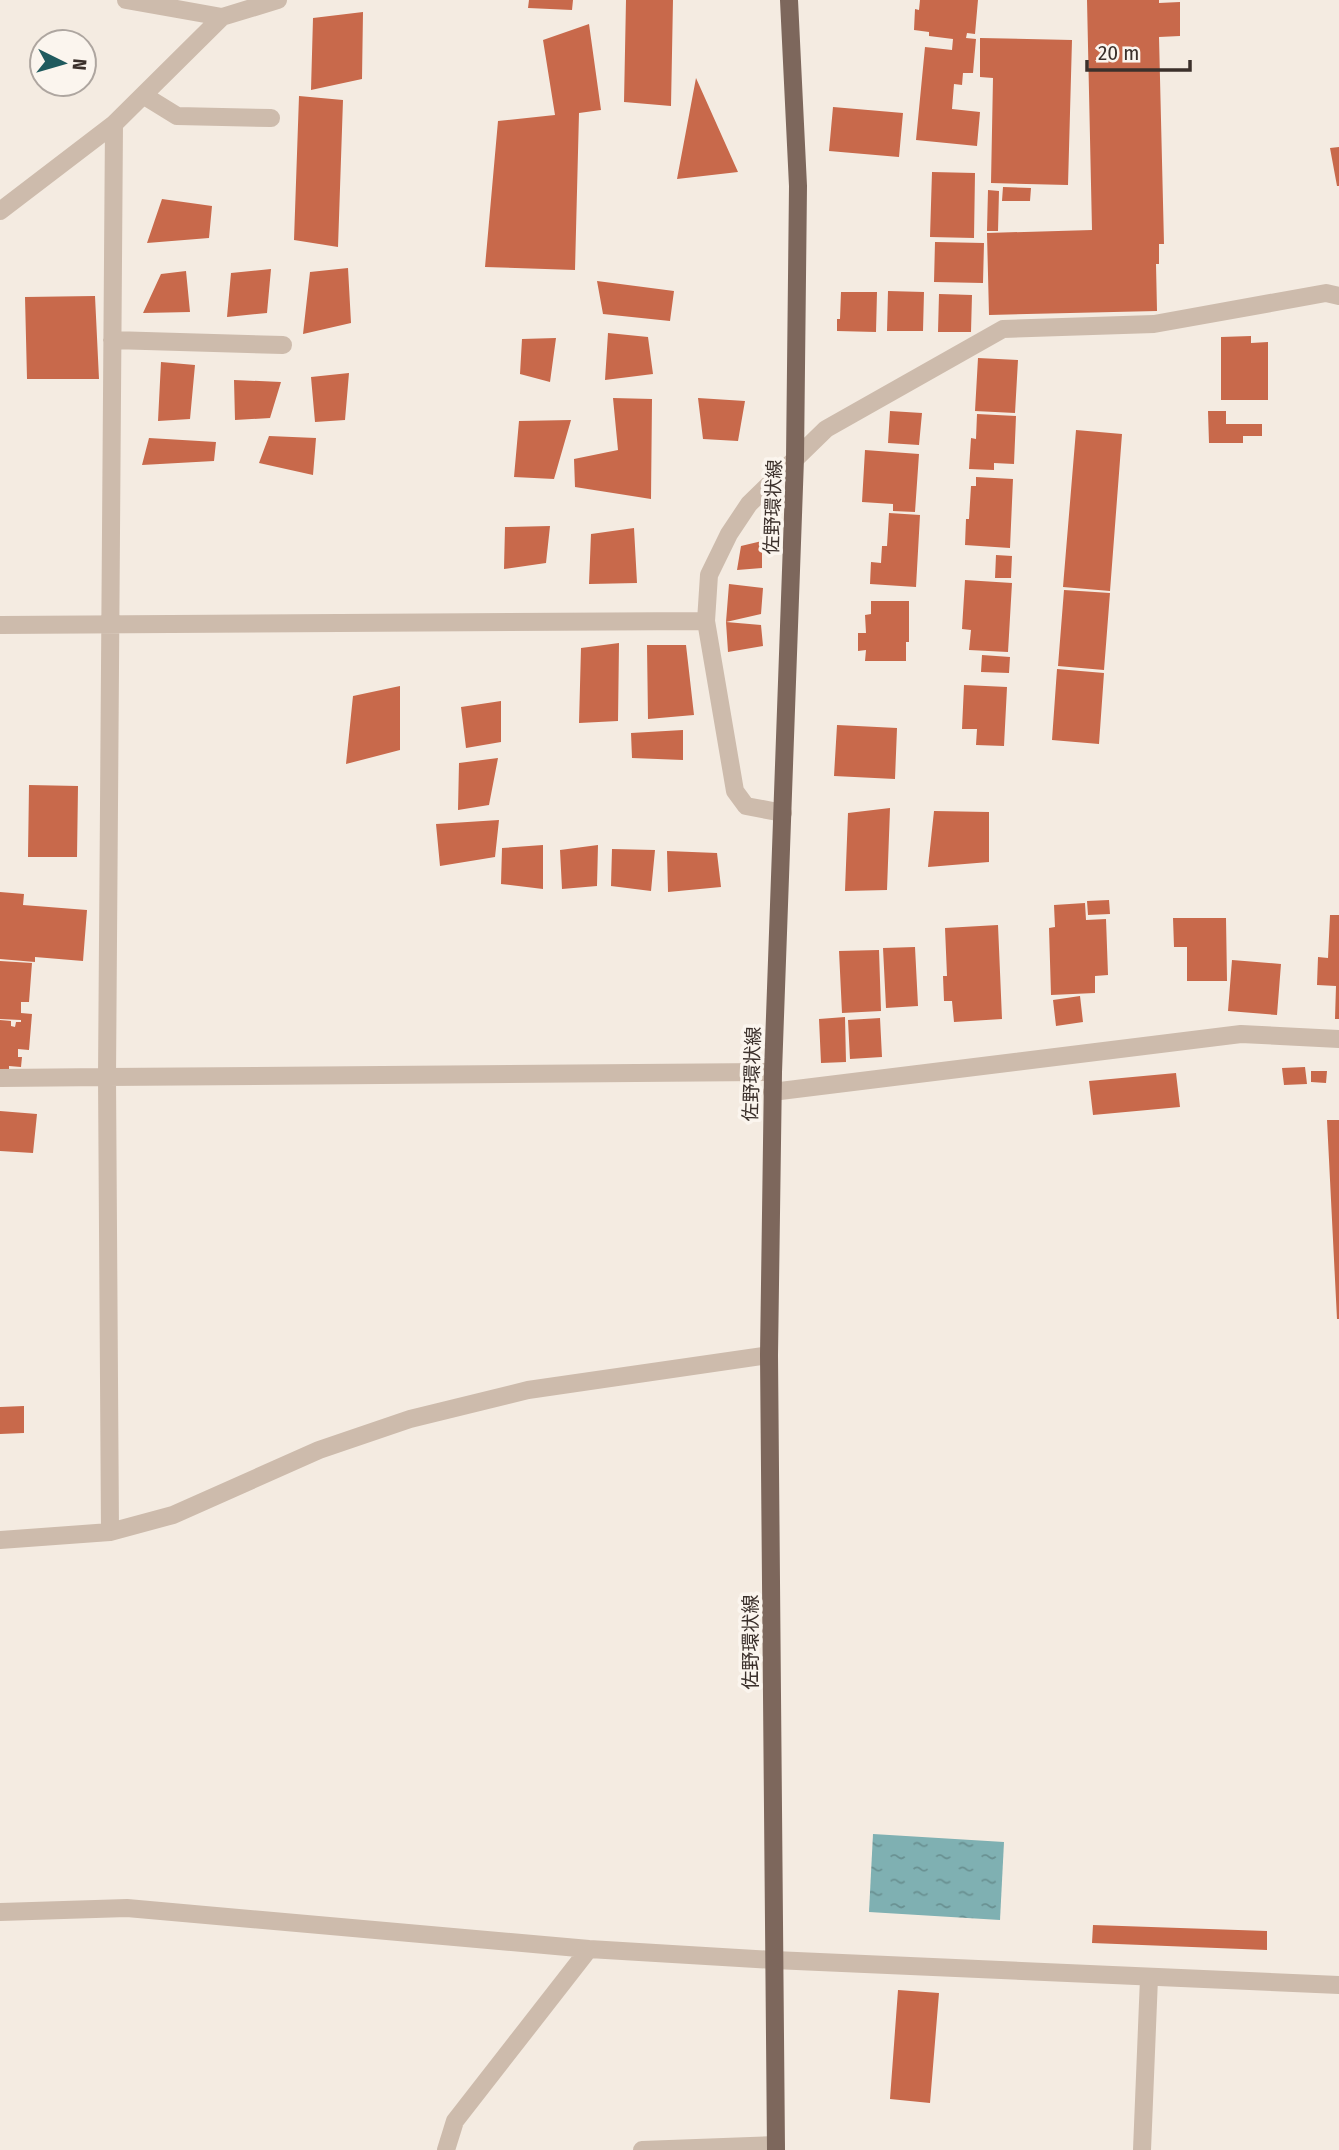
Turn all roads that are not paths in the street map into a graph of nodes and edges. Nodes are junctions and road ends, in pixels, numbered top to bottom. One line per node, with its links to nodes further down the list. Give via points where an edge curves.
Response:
1 (126, 0): 4 (street)
2 (278, 0): 4 (street)
3 (789, 0): 12 (main road, 佐野環状線, via 798,186)
4 (222, 16): 5 (street)
5 (143, 95): 6 (street, via 177,116); 7 (street)
6 (271, 118)
7 (114, 124): 8 (street); 10 (street)
8 (0, 211)
9 (1339, 296): 12 (street, via 1326,293 1154,324 1003,329 826,429)
10 (112, 340): 11 (street); 14 (street)
11 (283, 345)
12 (796, 459): 13 (street, via 749,503 729,534 709,575); 16 (main road, 佐野環状線)
13 (706, 621): 14 (street); 16 (street, via 735,791 746,806)
14 (110, 624): 15 (street); 19 (street)
15 (0, 625)
16 (783, 813): 18 (main road, 佐野環状線)
17 (1339, 1039): 21 (street, via 1241,1034)
18 (773, 1072): 19 (street); 21 (main road, 佐野環状線)
19 (107, 1077): 20 (street); 23 (street)
20 (0, 1078)
21 (772, 1092): 22 (main road, 佐野環状線)
22 (769, 1355): 23 (street, via 528,1390 410,1419 319,1450 173,1515); 27 (main road, 佐野環状線)
23 (110, 1532): 24 (street)
24 (0, 1540)
25 (0, 1912): 26 (street, via 127,1908)
26 (589, 1949): 27 (street); 31 (street, via 455,2121)
27 (774, 1960): 28 (street); 30 (main road, 佐野環状線)
28 (1149, 1978): 29 (street); 33 (street)
29 (1339, 1985)
30 (776, 2148): 32 (street)
31 (446, 2150)
32 (642, 2150)
33 (1142, 2150)

